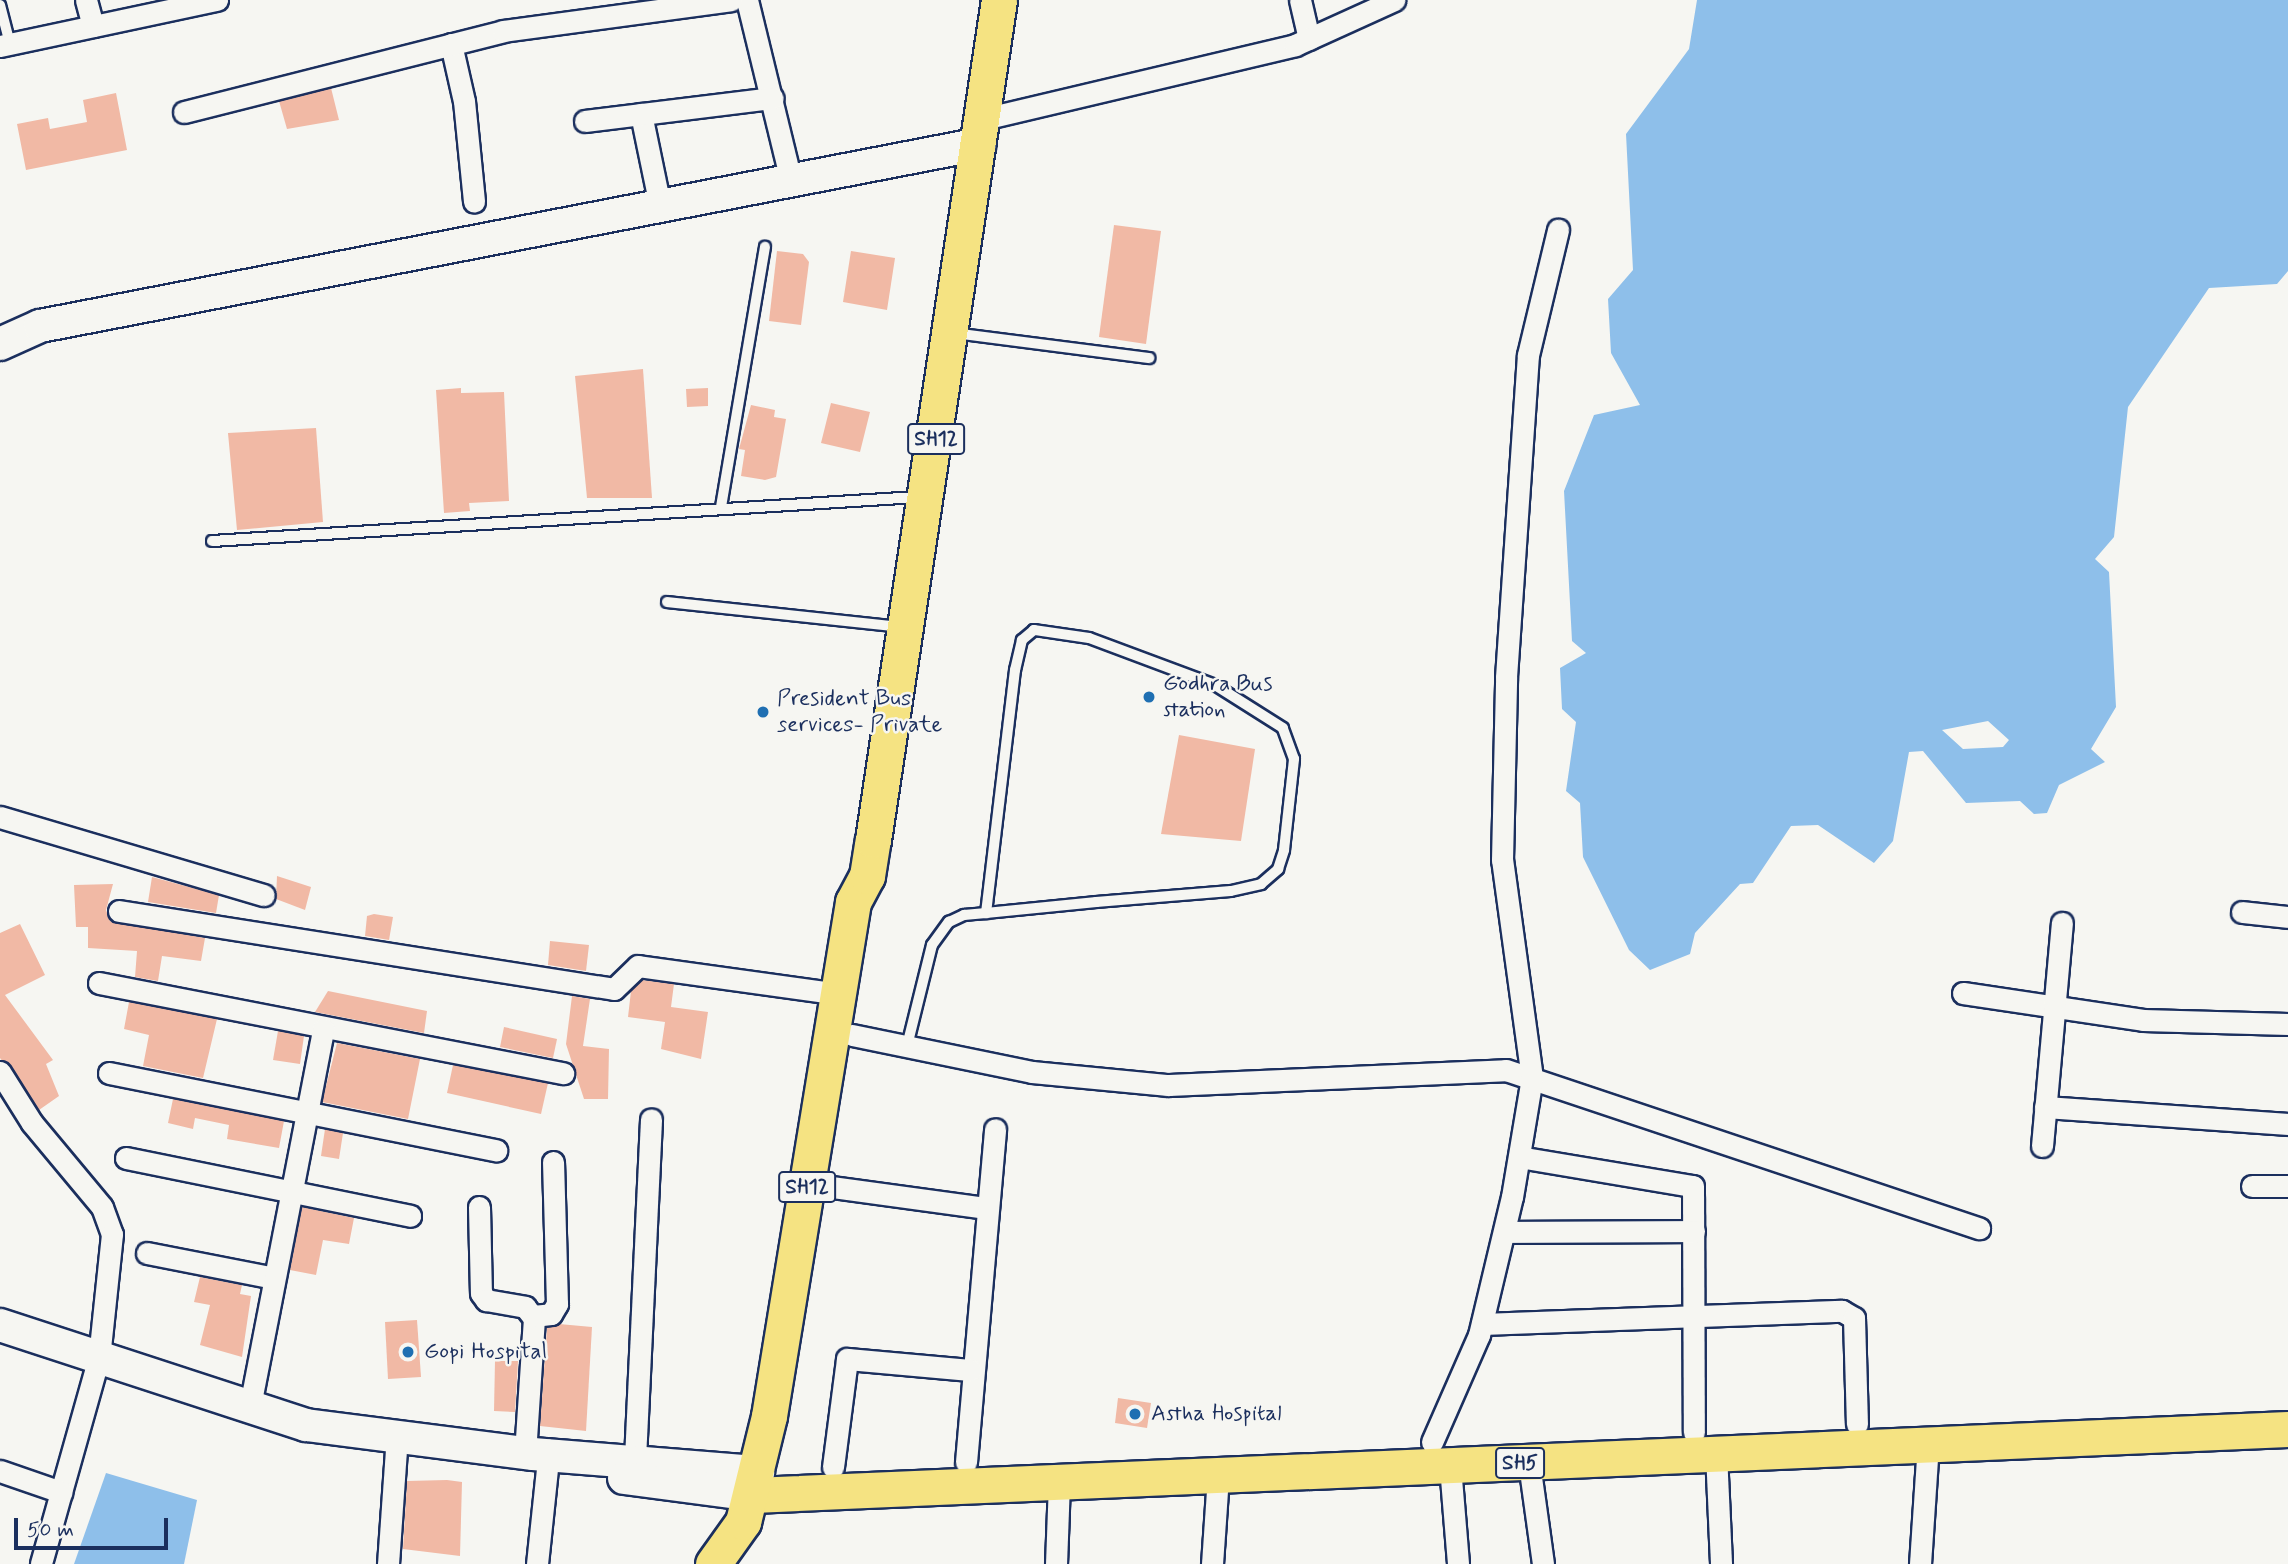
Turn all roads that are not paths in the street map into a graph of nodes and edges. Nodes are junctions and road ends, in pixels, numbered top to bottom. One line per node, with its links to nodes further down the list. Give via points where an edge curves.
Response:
1 (86, 0): 10 (street)
2 (218, 0): 8 (street)
3 (731, 0): 12 (street, via 503,31)
4 (747, 0): 14 (street)
5 (999, 0): 18 (main road, SH12)
6 (1300, 0): 11 (street)
7 (1394, 0): 11 (street)
8 (186, 3): 10 (street)
9 (0, 5): 13 (lane)
10 (93, 26): 13 (street)
11 (1309, 39): 18 (street)
12 (451, 44): 15 (street); 20 (street, via 464,101)
13 (5, 45)
14 (773, 98): 16 (street); 19 (street)
15 (184, 112)
16 (641, 114): 17 (street); 21 (street)
17 (585, 121)
18 (982, 131): 19 (street); 24 (main road, SH12)
19 (791, 181): 21 (street)
20 (474, 202)
21 (660, 206): 25 (street, via 40,326)
22 (1558, 230): 51 (street, via 1528,355 1506,677 1502,860)
23 (765, 247): 28 (lane)
24 (953, 332): 26 (lane); 27 (main road, SH12)
25 (0, 344)
26 (1150, 358)
27 (927, 497): 28 (lane); 31 (main road, SH12)
28 (721, 507): 29 (lane)
29 (212, 541)
30 (667, 602): 31 (lane)
31 (906, 628): 33 (main road, SH12)
32 (0, 817): 34 (street)
33 (867, 876): 42 (main road, SH12, via 853,902); 46 (main road, SH12, via 872,907)
34 (264, 895)
35 (119, 911): 42 (street, via 614,989 638,966)
36 (2242, 912): 38 (street)
37 (986, 913): 37 (lane, via 1261,884 1279,869 1284,850 1294,759 1283,728 1215,685 1089,638 1034,630 1022,640 1015,670); 47 (lane, via 949,922 932,945)
38 (2288, 917)
39 (2062, 923): 43 (street)
40 (99, 983): 45 (street)
41 (1963, 993): 43 (street)
42 (839, 994): 96 (main road, SH12)
43 (2054, 1007): 44 (street, via 2143,1020); 52 (street)
44 (2288, 1024)
45 (323, 1029): 50 (street); 53 (street)
46 (852, 1035): 47 (street); 62 (main road, SH12)
47 (907, 1046): 51 (street, via 1032,1072 1168,1085 1480,1066)
48 (0, 1072): 78 (street, via 109,1219 113,1253)
49 (109, 1073): 53 (street)
50 (563, 1073)
51 (1532, 1079): 59 (street); 69 (street)
52 (2045, 1107): 55 (street); 57 (street)
53 (307, 1112): 58 (street); 65 (street)
54 (651, 1119): 89 (street)
55 (2288, 1124)
56 (995, 1129): 67 (street)
57 (2042, 1146)
58 (496, 1150)
59 (1519, 1157): 70 (street, via 1686,1180 1694,1190); 71 (street)
60 (126, 1158): 65 (street)
61 (552, 1163): 74 (street, via 557,1304 551,1314)
62 (825, 1185): 67 (street); 96 (main road, SH12)
63 (2252, 1186): 64 (street)
64 (2288, 1186)
65 (289, 1191): 68 (street); 73 (street)
66 (479, 1208): 74 (street, via 481,1293)
67 (986, 1208): 79 (street)
68 (410, 1216)
69 (1979, 1228)
70 (1694, 1231): 71 (street); 75 (street)
71 (1504, 1232): 76 (street)
72 (147, 1253): 73 (street)
73 (274, 1278): 81 (street)
74 (533, 1316): 88 (street)
75 (1694, 1317): 76 (street); 82 (street, via 1849,1314); 85 (street)
76 (1482, 1324): 87 (street)
77 (0, 1325): 78 (street)
78 (99, 1357): 81 (street); 97 (street)
79 (971, 1370): 90 (street); 92 (street, via 847,1359)
80 (2288, 1405): 82 (main road, SH5)
81 (250, 1406): 84 (street, via 306,1425)
82 (1857, 1424): 85 (main road, SH5)
83 (2288, 1429): 86 (main road, SH5)
84 (397, 1434): 88 (street); 99 (street)
85 (1705, 1442): 86 (main road, SH5); 87 (main road, SH5); 91 (main road, SH5); 107 (street)
86 (1928, 1444): 108 (street)
87 (1441, 1454): 90 (main road, SH5); 91 (main road, SH5); 94 (main road, SH5); 105 (street)
88 (538, 1456): 89 (street); 96 (street); 100 (street)
89 (635, 1459): 96 (street)
90 (966, 1462): 92 (main road, SH5)
91 (1529, 1463): 106 (street)
92 (833, 1467): 96 (main road, SH5)
93 (0, 1471): 97 (street)
94 (1218, 1475): 95 (main road, SH5); 104 (street)
95 (1059, 1481): 96 (main road, SH5); 103 (street)
96 (765, 1483): 101 (main road); 102 (main road)
97 (61, 1492): 98 (street)
98 (41, 1564)
99 (388, 1564)
100 (537, 1564)
101 (713, 1564)
102 (739, 1564)
103 (1056, 1564)
104 (1212, 1564)
105 (1458, 1564)
106 (1543, 1564)
107 (1721, 1564)
108 (1920, 1564)

